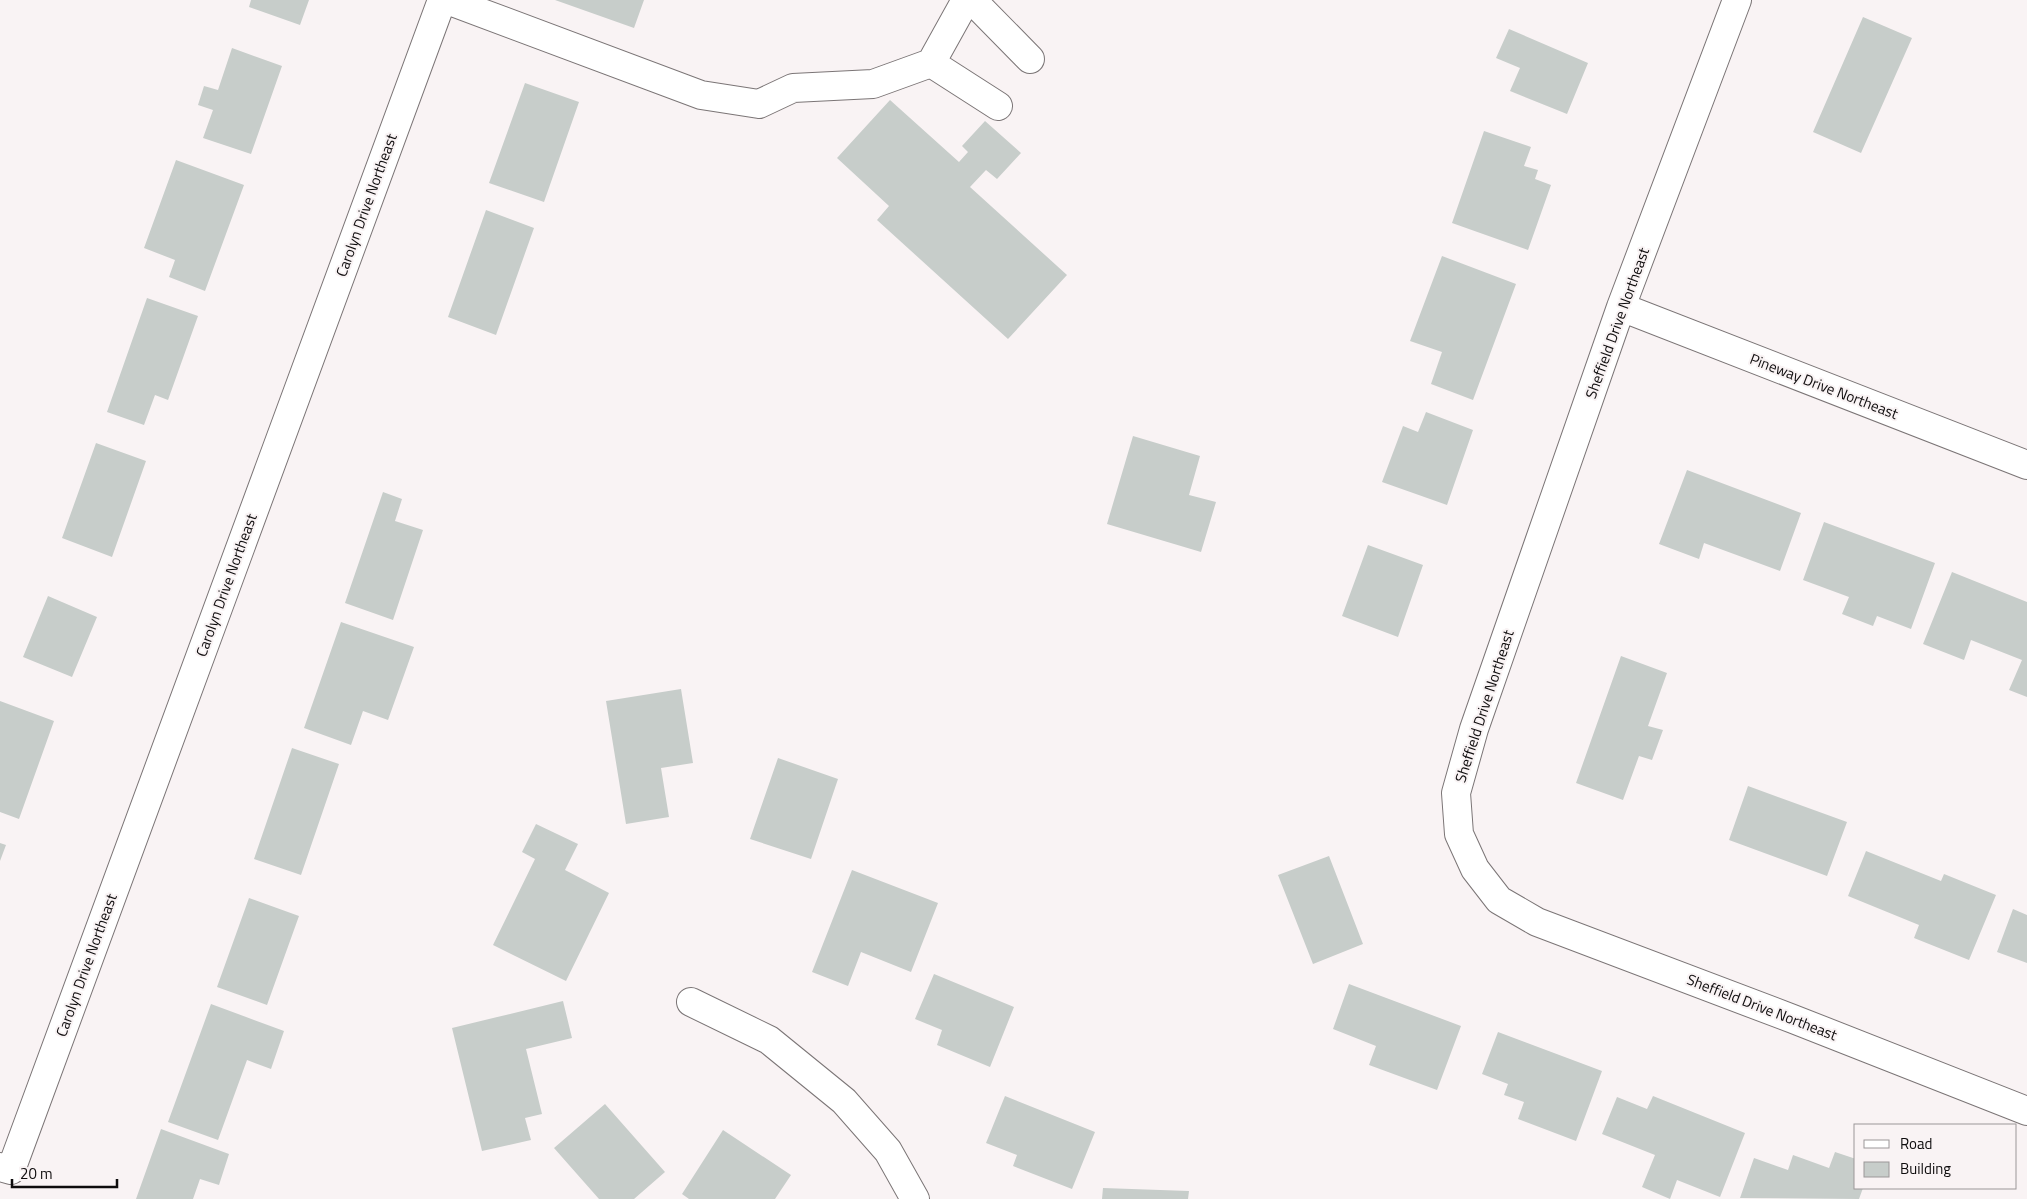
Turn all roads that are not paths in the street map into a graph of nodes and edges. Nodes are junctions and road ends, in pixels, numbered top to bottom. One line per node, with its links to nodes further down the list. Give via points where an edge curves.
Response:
1 (442, 0): 13 (street, Carolyn Drive Northeast)
2 (447, 0): 7 (street, via 701,95 759,104 793,88 873,84)
3 (966, 0): 7 (street)
4 (972, 0): 6 (street)
5 (1737, 0): 9 (street, Sheffield Drive Northeast)
6 (1030, 59)
7 (931, 63): 8 (street)
8 (998, 106)
9 (1621, 308): 10 (street, Pineway Drive Northeast); 12 (street, Sheffield Drive Northeast, via 1474,729 1456,793 1459,834 1475,869 1500,900 1537,922)
10 (2027, 465)
11 (691, 1002): 14 (street, via 769,1040 844,1101 888,1151)
12 (2027, 1111)
13 (6, 1168)
14 (915, 1199)

